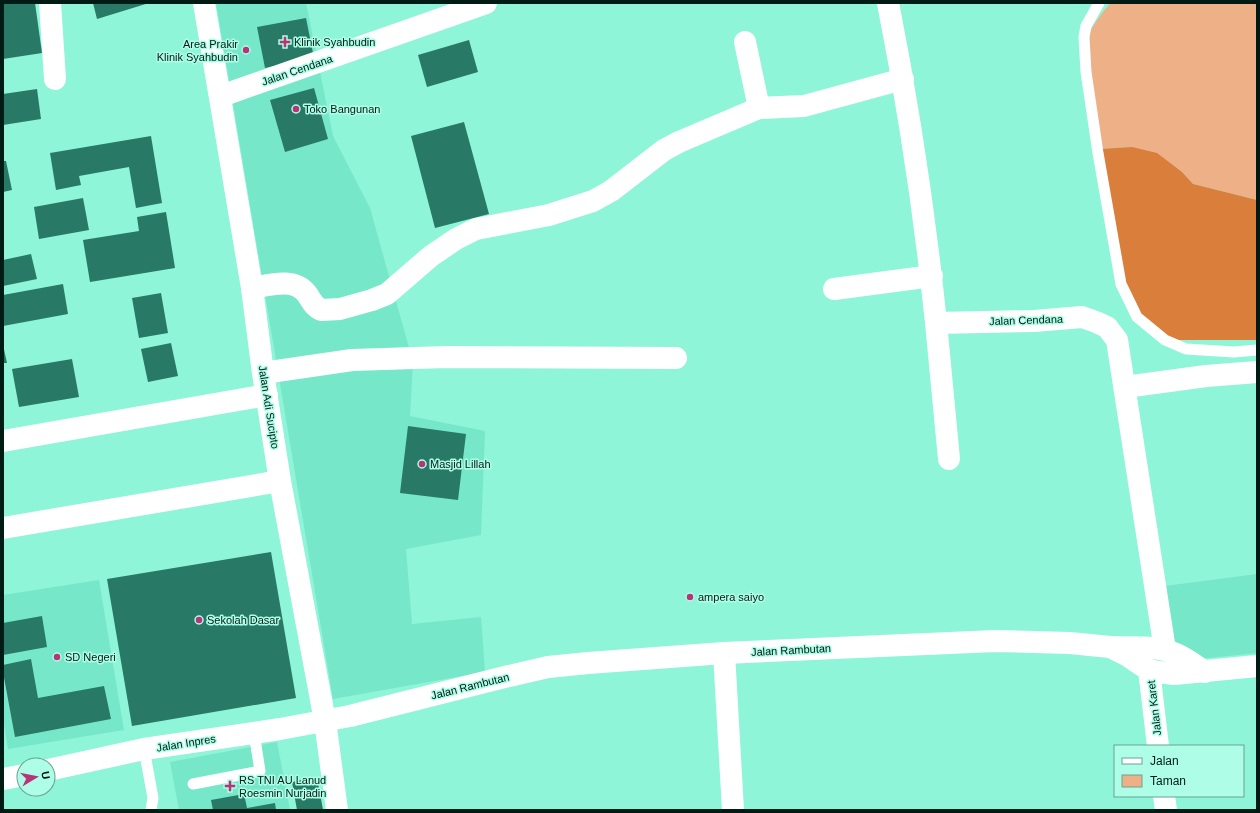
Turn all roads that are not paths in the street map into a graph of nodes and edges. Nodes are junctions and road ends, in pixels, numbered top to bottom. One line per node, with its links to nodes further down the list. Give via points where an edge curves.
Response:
1 (50, 3): 7 (street)
2 (204, 3): 9 (street, Jalan Adi Sucipto)
3 (486, 3): 9 (street, Jalan Cendana)
4 (888, 3): 8 (street)
5 (1099, 3): 15 (lane, via 1086,26 1086,72 1121,284 1137,317 1165,340 1186,349 1234,352)
6 (745, 42): 10 (street)
7 (55, 79)
8 (903, 79): 10 (street, via 804,106); 11 (street)
9 (221, 96): 12 (street, Jalan Adi Sucipto)
10 (758, 108): 12 (street, via 664,150 593,201 549,215 476,229 431,256 388,294 372,300 321,310 312,304 302,288 296,285 287,283)
11 (932, 276): 13 (street); 14 (street)
12 (252, 288): 18 (street, Jalan Adi Sucipto)
13 (834, 289)
14 (936, 323): 19 (street, Jalan Cendana, via 1034,321 1082,317 1107,327 1117,340); 22 (street)
15 (1257, 350)
16 (676, 358): 18 (street, via 446,357 352,360)
17 (1257, 372): 19 (street)
18 (263, 373): 20 (street, Jalan Adi Sucipto)
19 (1125, 387): 27 (street, Jalan Cendana)
20 (267, 395): 21 (street); 23 (street, Jalan Adi Sucipto)
21 (3, 442)
22 (949, 459)
23 (280, 481): 24 (street); 30 (street, Jalan Adi Sucipto)
24 (3, 528)
25 (1110, 647): 26 (street, Jalan Rambutan, via 995,641); 27 (street); 29 (street, Jalan Rambutan)
26 (724, 653): 30 (street, Jalan Rambutan, via 548,667); 41 (street)
27 (1165, 656): 28 (street, via 1205,672); 29 (street, Jalan Karet, via 1143,653 1143,660)
28 (1257, 666)
29 (1149, 670): 32 (street, Jalan Karet)
30 (325, 721): 31 (street, Jalan Inpres); 40 (street, Jalan Adi Sucipto)
31 (254, 733): 33 (street, Jalan Inpres); 37 (lane, via 260,770)
32 (1158, 745)
33 (144, 749): 34 (street, Jalan Inpres); 39 (lane, via 153,798)
34 (56, 768)
35 (16, 777): 36 (street)
36 (3, 779)
37 (193, 784)
38 (1164, 797): 42 (street)
39 (151, 810)
40 (337, 810)
41 (733, 810)
42 (1166, 810)

